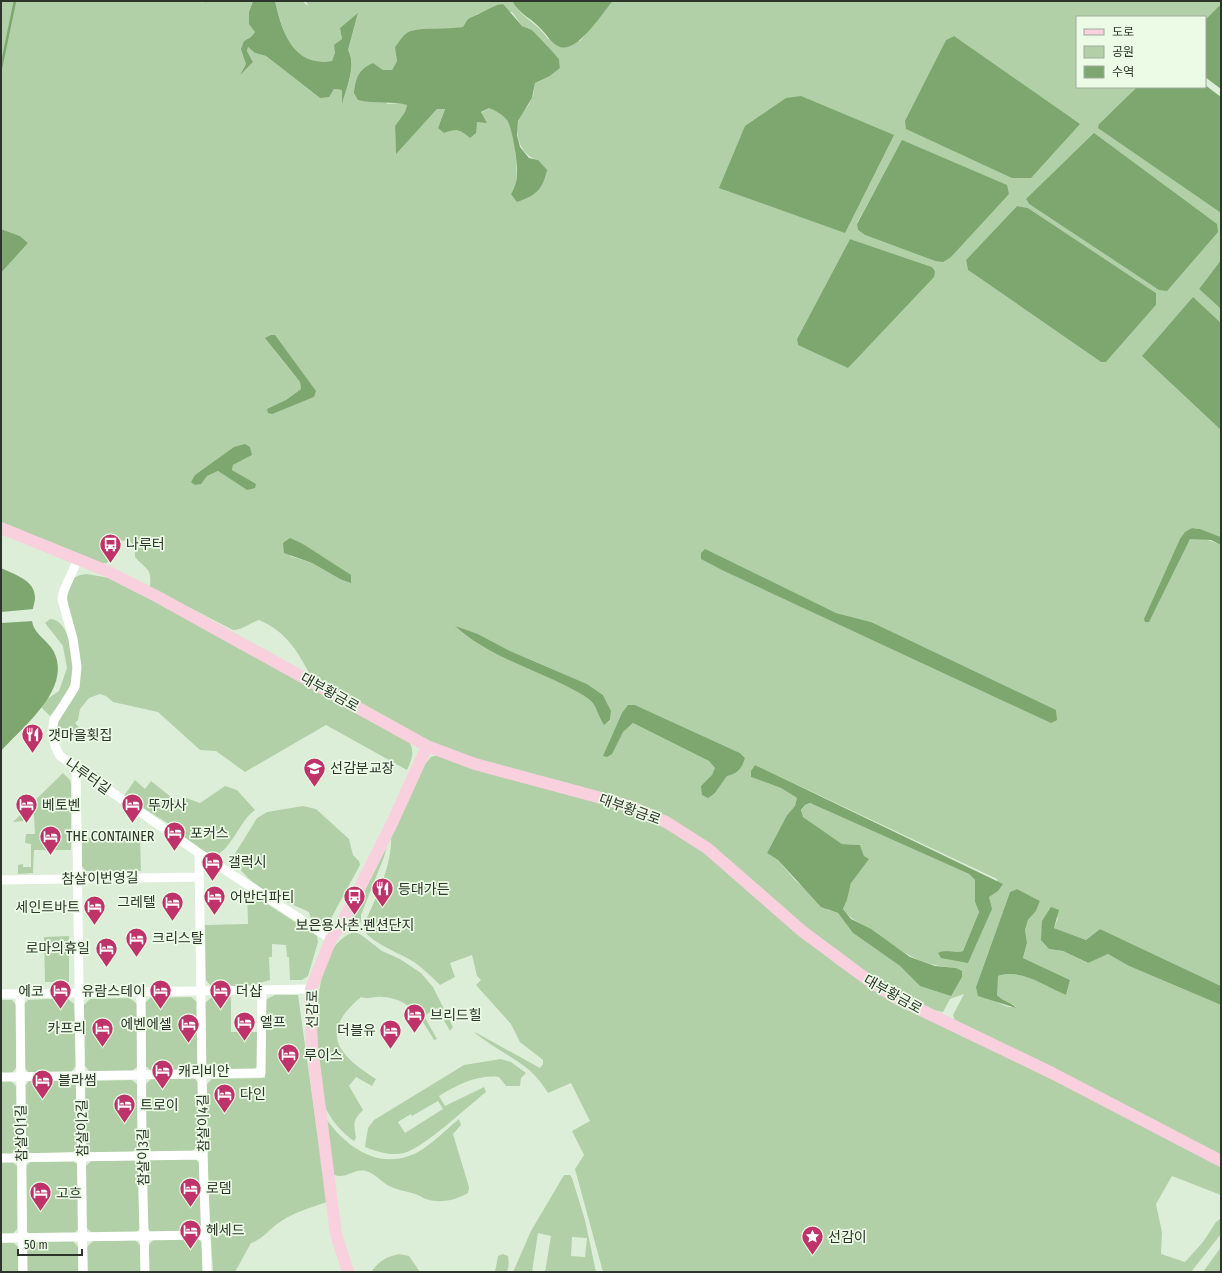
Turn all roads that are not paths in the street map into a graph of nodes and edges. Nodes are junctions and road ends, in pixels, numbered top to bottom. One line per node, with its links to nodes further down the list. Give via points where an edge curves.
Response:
1 (1, 528): 2 (main road, 대부황금로)
2 (78, 559): 3 (main road, 대부황금로, via 158,597); 4 (street, 나루터길, via 62,599 73,639 77,667 75,687 54,720 52,732 60,756)
3 (427, 746): 9 (main road, 선감로, via 343,921); 27 (main road, 대부황금로, via 475,764 634,808 666,822 707,848 802,931 896,998 1052,1073)
4 (76, 767): 5 (street, 나루터길); 7 (street, 참살이2길)
5 (199, 853): 6 (street, 참살이4길); 9 (street, 나루터길)
6 (199, 877): 7 (street, 참살이번영길); 12 (street, 참살이4길)
7 (78, 878): 8 (street, 참살이번영길); 16 (street, 참살이2길)
8 (1, 880)
9 (331, 939): 10 (main road, 선감로)
10 (311, 989): 11 (street); 37 (main road, 선감로, via 312,1047 336,1234)
11 (262, 990): 12 (street); 17 (street, via 261,1073)
12 (202, 992): 13 (street); 17 (street, 참살이4길)
13 (141, 993): 16 (street); 18 (street, 참살이3길)
14 (1, 994): 15 (street)
15 (20, 994): 16 (street); 21 (street, 참살이1길)
16 (80, 994): 19 (street, 참살이2길)
17 (202, 1074): 18 (street); 22 (street, 참살이4길)
18 (142, 1075): 19 (street); 23 (street, 참살이3길)
19 (81, 1076): 21 (street); 25 (street, 참살이2길)
20 (1, 1077): 21 (street)
21 (20, 1077): 24 (street, 참살이1길)
22 (203, 1154): 23 (street); 28 (street, 참살이4길)
23 (142, 1155): 25 (street); 29 (street, 참살이3길)
24 (22, 1157): 25 (street); 26 (street); 32 (street, 참살이1길)
25 (82, 1157): 30 (street, 참살이2길)
26 (1, 1158)
27 (1221, 1161)
28 (206, 1235): 29 (street); 36 (street, 참살이4길)
29 (144, 1236): 30 (street); 35 (street, 참살이3길)
30 (83, 1237): 32 (street); 34 (street, 참살이2길)
31 (1, 1238): 32 (street)
32 (23, 1238): 33 (street, 참살이1길)
33 (23, 1272)
34 (83, 1272)
35 (145, 1272)
36 (207, 1272)
37 (348, 1272)

